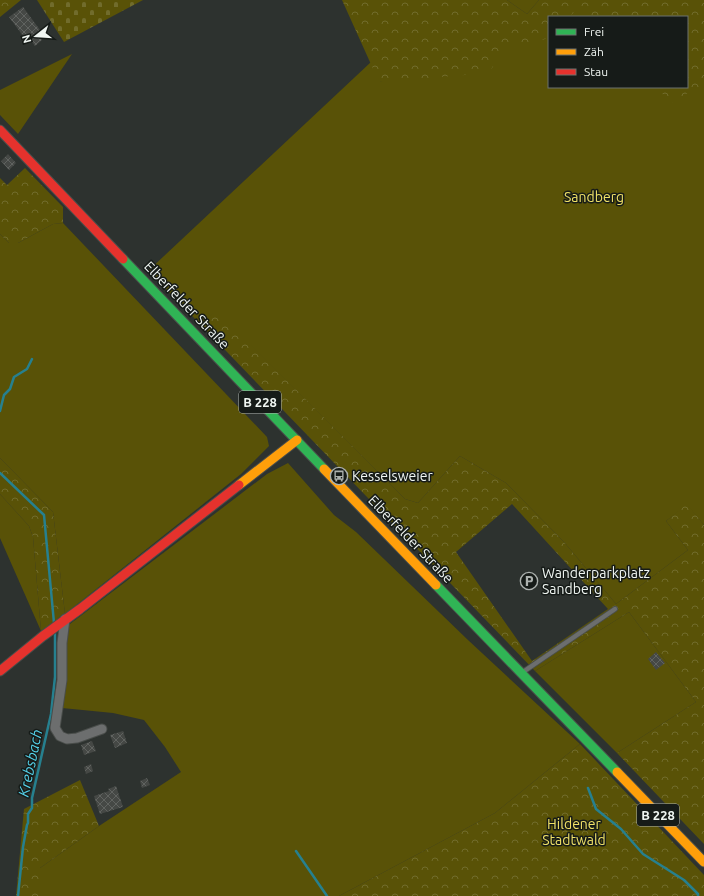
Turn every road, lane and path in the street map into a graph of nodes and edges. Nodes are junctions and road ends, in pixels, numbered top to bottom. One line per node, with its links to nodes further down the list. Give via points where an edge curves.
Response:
1 (0, 130): 2 (main road, Elberfelder Straße / B 228)
2 (297, 440): 4 (main road); 6 (main road, Elberfelder Straße / B 228)
3 (615, 609): 6 (lane)
4 (64, 619): 5 (main road); 7 (street, via 62,680 56,728 60,736 67,739)
5 (0, 671)
6 (522, 673): 8 (main road, Elberfelder Straße / B 228)
7 (102, 729)
8 (704, 862)

